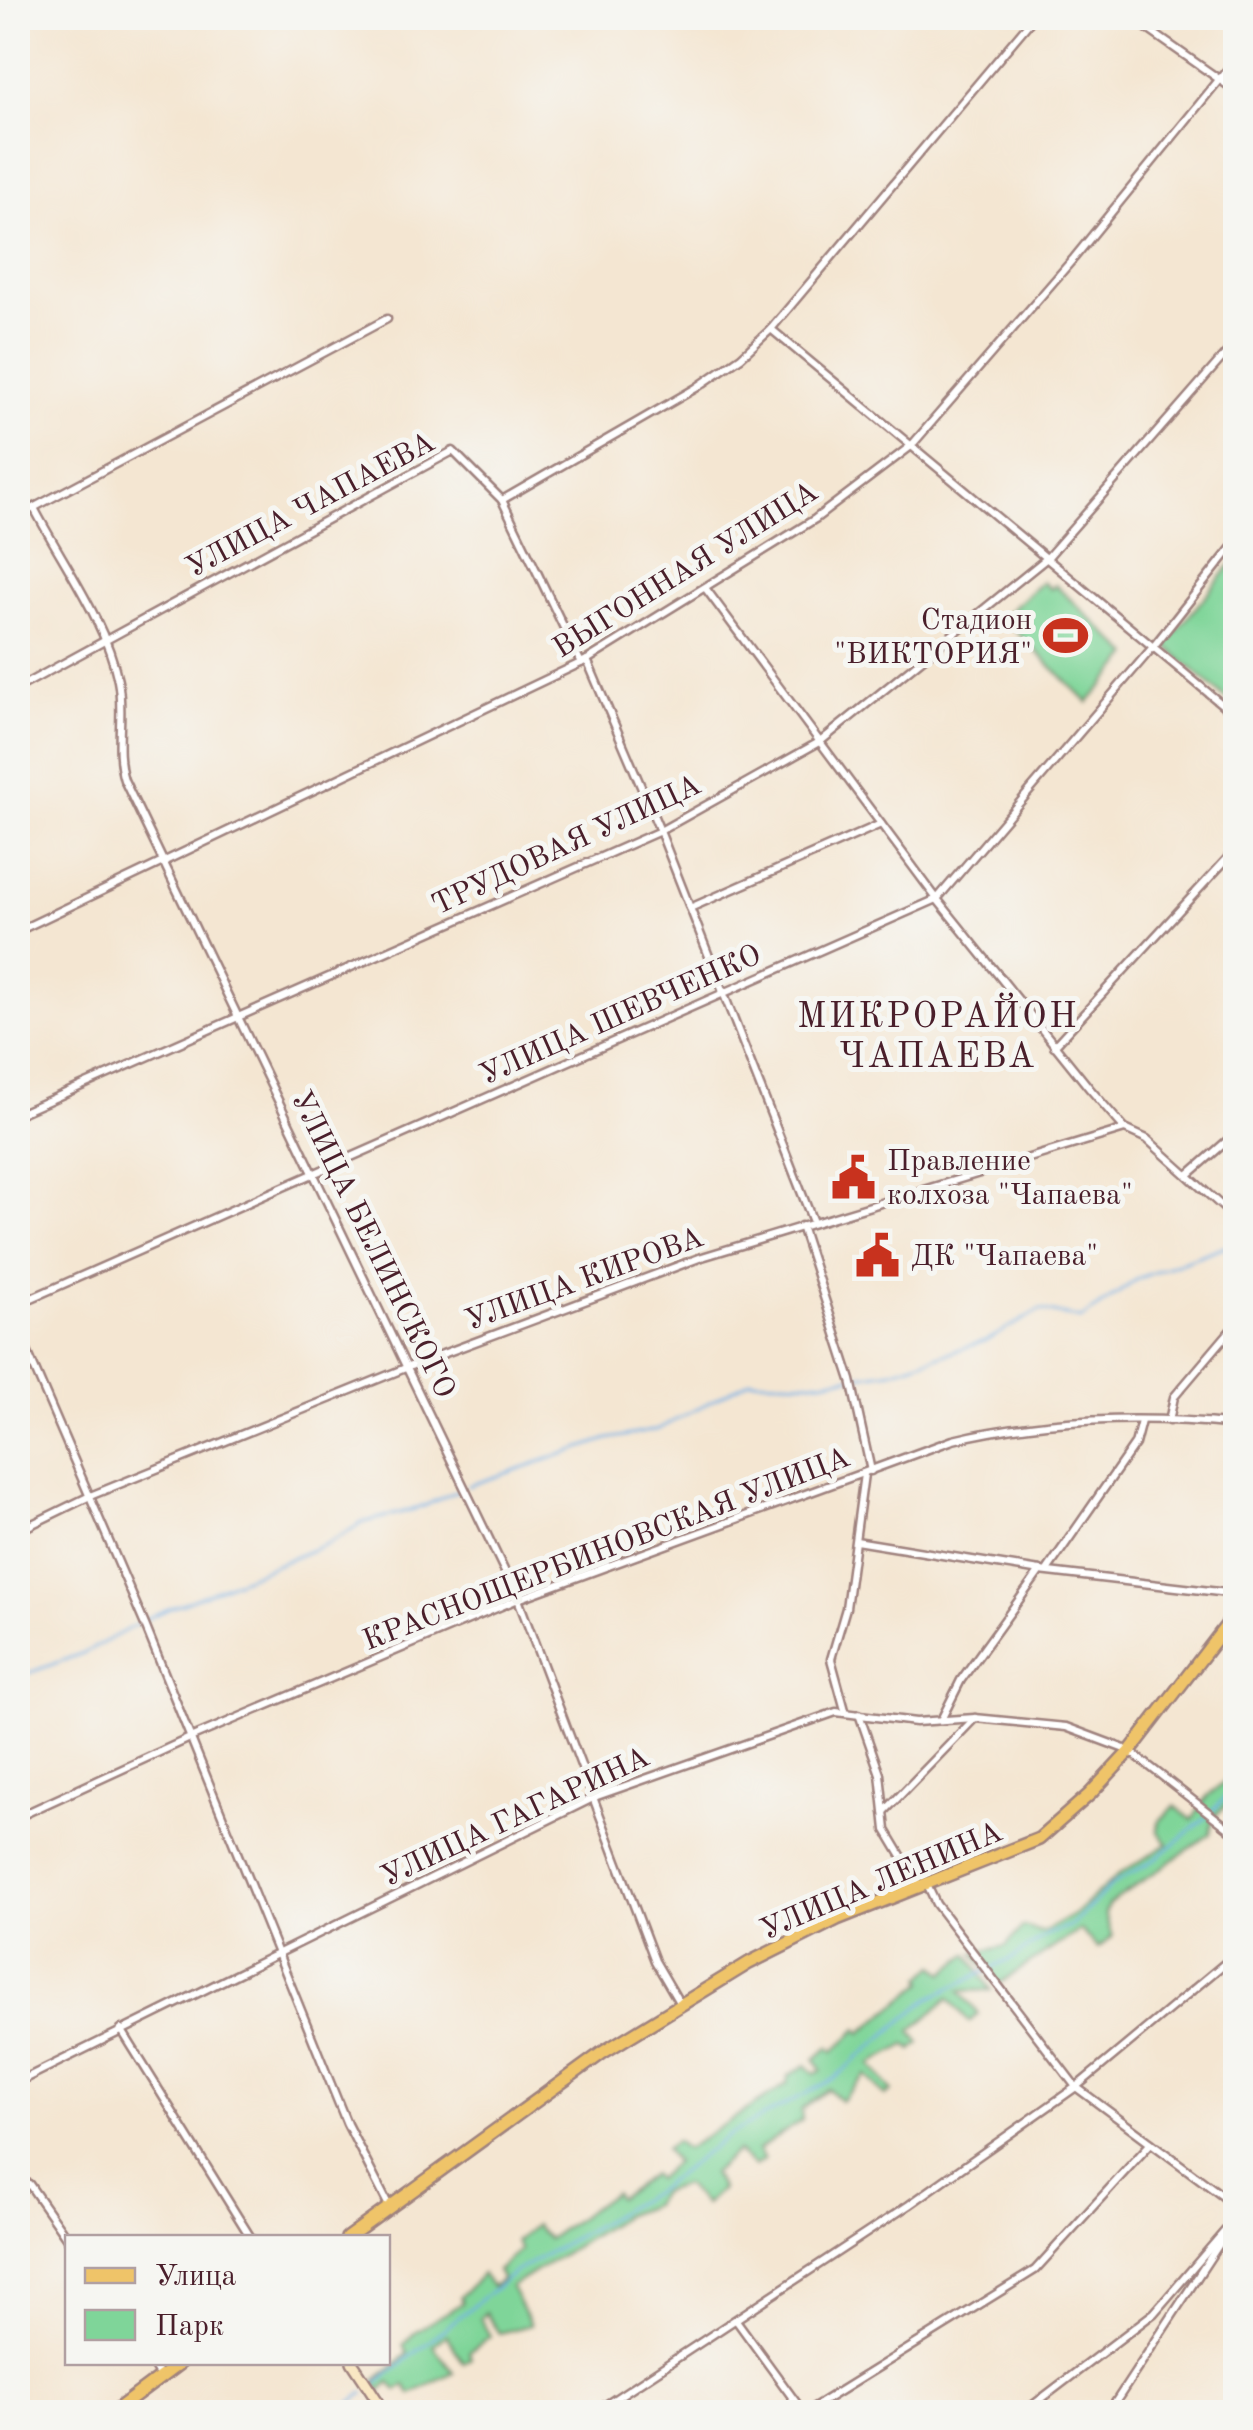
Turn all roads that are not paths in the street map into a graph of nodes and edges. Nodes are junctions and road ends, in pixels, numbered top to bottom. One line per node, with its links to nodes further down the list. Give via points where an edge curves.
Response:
1 (1033, 18): 7 (street)
2 (1132, 18): 4 (street)
3 (1236, 60): 4 (street, ВЫГОННАЯ УЛИЦА)
4 (1219, 79): 5 (street); 9 (street, ВЫГОННАЯ УЛИЦА)
5 (1236, 91)
6 (387, 319): 11 (street)
7 (771, 329): 9 (street); 10 (street, via 696,388)
8 (1236, 342): 14 (street, ТРУДОВАЯ УЛИЦА)
9 (911, 446): 14 (street); 15 (street, ВЫГОННАЯ УЛИЦА)
10 (502, 500): 16 (street, УЛИЦА ЧАПАЕВА, via 453,451); 18 (street)
11 (34, 508): 12 (street); 16 (street, УЛИЦА БЕЛИНСКОГО)
12 (18, 516)
13 (1236, 542): 17 (street, УЛИЦА ШЕВЧЕНКО)
14 (1047, 558): 17 (street); 21 (street, ТРУДОВАЯ УЛИЦА)
15 (706, 589): 18 (street, ВЫГОННАЯ УЛИЦА); 21 (street)
16 (103, 639): 19 (street, УЛИЦА ЧАПАЕВА); 25 (street, УЛИЦА БЕЛИНСКОГО, via 119,683 119,763)
17 (1152, 648): 20 (street); 26 (street, УЛИЦА ШЕВЧЕНКО)
18 (584, 662): 23 (street); 25 (street, ВЫГОННАЯ УЛИЦА)
19 (18, 688)
20 (1236, 716)
21 (821, 741): 22 (street); 23 (street, ТРУДОВАЯ УЛИЦА)
22 (882, 824): 26 (street); 27 (street)
23 (660, 831): 27 (street); 30 (street, ТРУДОВАЯ УЛИЦА)
24 (1236, 848): 31 (street)
25 (164, 861): 28 (street, ВЫГОННАЯ УЛИЦА); 30 (street, УЛИЦА БЕЛИНСКОГО)
26 (937, 900): 29 (street, УЛИЦА ШЕВЧЕНКО); 31 (street)
27 (690, 908): 29 (street)
28 (18, 932)
29 (725, 992): 35 (street, УЛИЦА ШЕВЧЕНКО); 38 (street)
30 (239, 1015): 32 (street, ТРУДОВАЯ УЛИЦА); 35 (street, УЛИЦА БЕЛИНСКОГО)
31 (1054, 1046): 33 (street)
32 (18, 1114)
33 (1125, 1129): 36 (street, via 1147,1138); 38 (street, УЛИЦА КИРОВА)
34 (1236, 1133): 36 (street)
35 (315, 1174): 40 (street, УЛИЦА ШЕВЧЕНКО); 43 (street, УЛИЦА БЕЛИНСКОГО)
36 (1188, 1175): 37 (street)
37 (1236, 1219)
38 (813, 1222): 39 (street, УЛИЦА КИРОВА)
39 (801, 1226): 43 (street, УЛИЦА КИРОВА); 47 (street, via 850,1376)
40 (18, 1304)
41 (1236, 1324): 44 (street, via 1174,1397)
42 (18, 1330): 48 (street)
43 (408, 1367): 48 (street, УЛИЦА КИРОВА); 55 (street, УЛИЦА БЕЛИНСКОГО)
44 (1169, 1420): 45 (street, КРАСНОЩЕРБИНОВСКАЯ УЛИЦА); 46 (street, КРАСНОЩЕРБИНОВСКАЯ УЛИЦА)
45 (1142, 1421): 47 (street, КРАСНОЩЕРБИНОВСКАЯ УЛИЦА, via 996,1430); 51 (street, via 1135,1444)
46 (1236, 1425)
47 (868, 1472): 50 (street); 55 (street, КРАСНОЩЕРБИНОВСКАЯ УЛИЦА)
48 (90, 1496): 49 (street, УЛИЦА КИРОВА); 61 (street)
49 (18, 1530)
50 (856, 1541): 52 (street); 57 (street, via 831,1665)
51 (1056, 1556): 52 (street); 53 (street)
52 (1044, 1570): 53 (street); 60 (street, via 962,1680)
53 (1063, 1571): 54 (street)
54 (1236, 1594)
55 (518, 1599): 61 (street, КРАСНОЩЕРБИНОВСКАЯ УЛИЦА); 63 (street, УЛИЦА БЕЛИНСКОГО)
56 (1236, 1614): 62 (main road, УЛИЦА ЛЕНИНА)
57 (845, 1710): 58 (street); 63 (street, УЛИЦА ГАГАРИНА)
58 (859, 1713): 60 (street); 64 (street, via 880,1774)
59 (974, 1718): 60 (street); 62 (street, via 1066,1727); 64 (street)
60 (940, 1721)
61 (190, 1738): 65 (street, КРАСНОЩЕРБИНОВСКАЯ УЛИЦА); 68 (street)
62 (1130, 1751): 66 (street); 67 (main road, УЛИЦА ЛЕНИНА, via 1039,1839)
63 (596, 1796): 68 (street, УЛИЦА ГАГАРИНА); 70 (street, УЛИЦА БЕЛИНСКОГО, via 656,1961)
64 (883, 1813): 67 (street, via 886,1830)
65 (18, 1818)
66 (1236, 1834)
67 (923, 1886): 70 (main road, УЛИЦА ЛЕНИНА, via 791,1940); 73 (street)
68 (278, 1952): 71 (street, УЛИЦА ГАГАРИНА); 76 (street)
69 (1236, 1954): 73 (street)
70 (680, 2004): 76 (main road, УЛИЦА ЛЕНИНА)
71 (121, 2029): 72 (street, УЛИЦА ГАГАРИНА); 79 (street)
72 (18, 2082)
73 (1076, 2087): 74 (street); 82 (street)
74 (1151, 2143): 77 (street); 90 (street, via 1035,2270)
75 (18, 2190): 81 (street, via 29,2184)
76 (389, 2206): 80 (main road, УЛИЦА ЛЕНИНА)
77 (1236, 2206)
78 (1236, 2218): 91 (street, via 1154,2314); 92 (street)
79 (249, 2235)
80 (350, 2235)
81 (65, 2236)
82 (736, 2320): 89 (street); 90 (street)
83 (153, 2365): 86 (street)
84 (177, 2365): 86 (main road)
85 (354, 2365): 88 (main road)
86 (161, 2378): 87 (main road)
87 (114, 2412)
88 (385, 2412)
89 (595, 2412)
90 (805, 2412)
91 (1024, 2412)
92 (1110, 2412)

